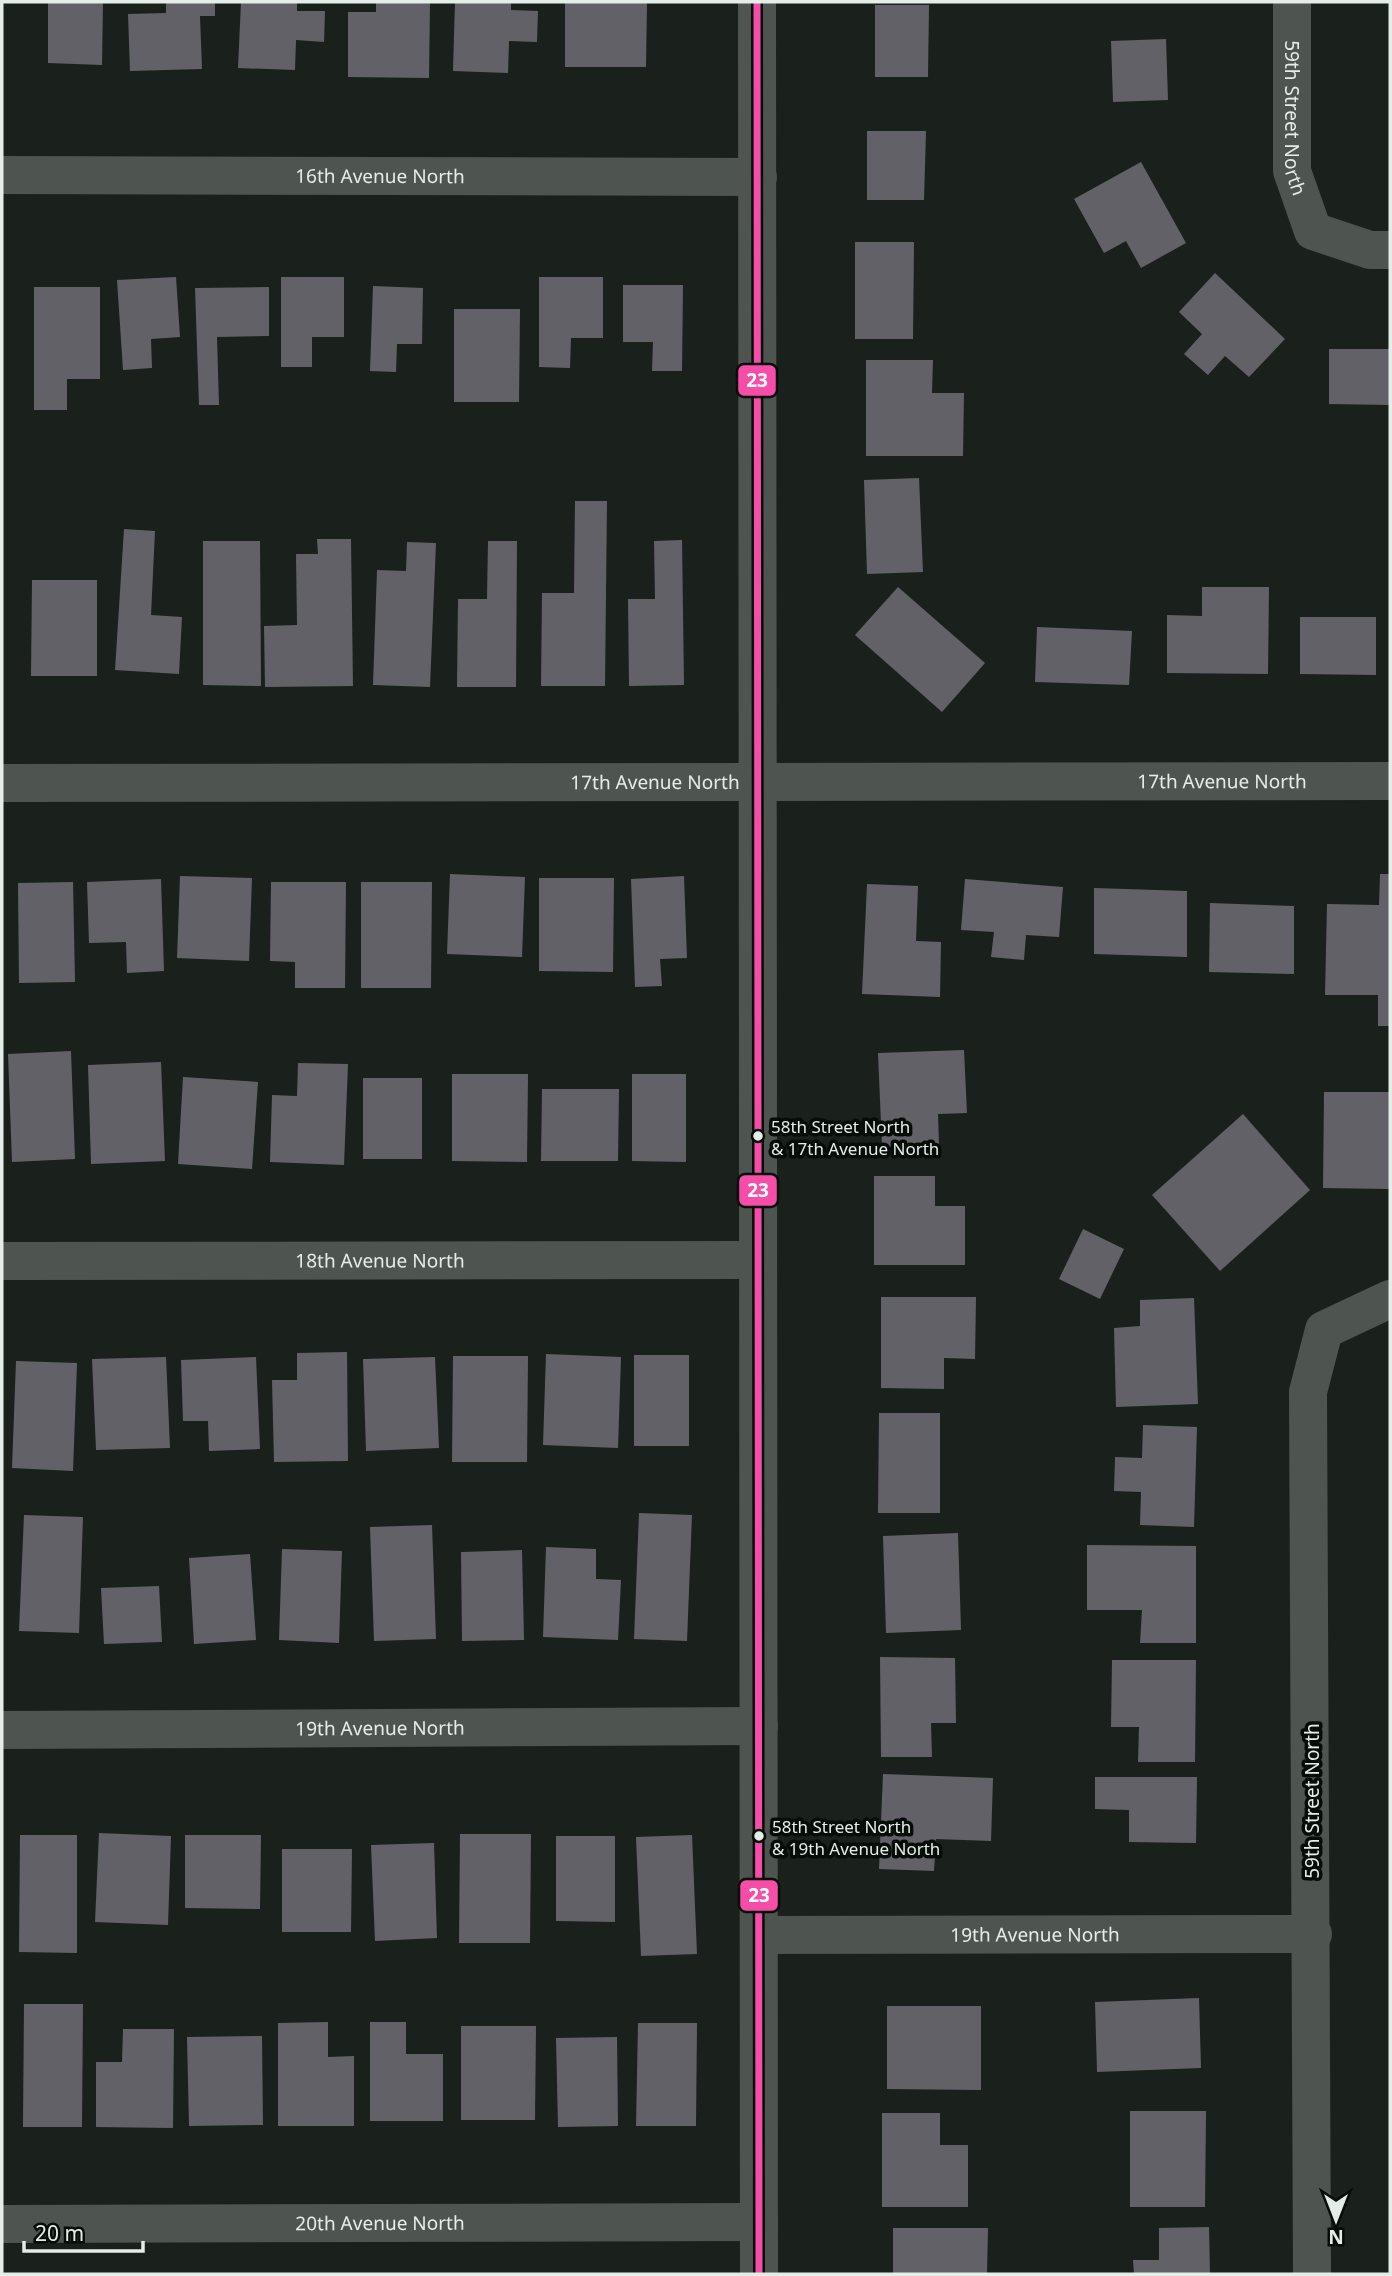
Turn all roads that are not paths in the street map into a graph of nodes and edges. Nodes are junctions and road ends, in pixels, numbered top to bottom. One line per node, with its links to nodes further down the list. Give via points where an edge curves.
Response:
1 (757, 2): 4 (street)
2 (1292, 2): 5 (street, 59th Street North, via 1292,171 1313,231 1370,250)
3 (2, 175): 4 (street, 16th Avenue North)
4 (758, 177): 6 (street)
5 (1390, 250)
6 (758, 782): 7 (street, 17th Avenue North); 8 (street, 17th Avenue North); 9 (street)
7 (1390, 782)
8 (2, 783)
9 (758, 1260): 10 (street, 18th Avenue North); 12 (street)
10 (2, 1261)
11 (1390, 1299): 14 (street, 59th Street North, via 1324,1330 1308,1392)
12 (759, 1726): 13 (street, 19th Avenue North); 15 (street)
13 (2, 1730)
14 (1313, 1934): 15 (street, 19th Avenue North); 19 (street, 59th Street North)
15 (759, 1935): 16 (street)
16 (759, 2222): 17 (street, 20th Avenue North); 18 (street)
17 (2, 2224)
18 (759, 2274)
19 (1312, 2274)

